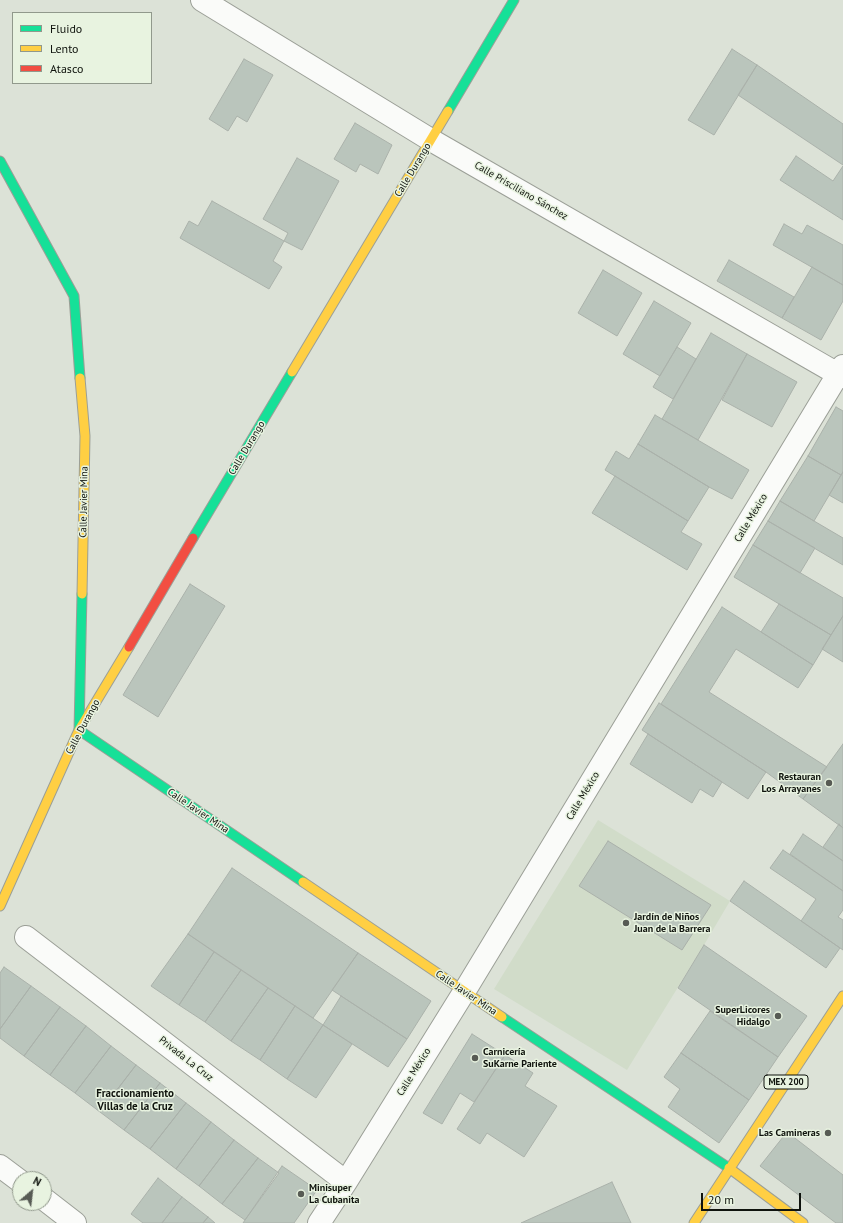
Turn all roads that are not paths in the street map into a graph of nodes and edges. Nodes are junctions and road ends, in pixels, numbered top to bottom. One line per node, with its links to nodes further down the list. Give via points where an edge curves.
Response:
1 (202, 0): 3 (street, Calle Prisciliano Sánchez)
2 (514, 0): 3 (main road, Calle Durango)
3 (431, 140): 5 (street, Calle Prisciliano Sánchez); 6 (main road, Calle Durango)
4 (0, 161): 6 (main road, Calle Javier Mina, via 74,296 85,436)
5 (841, 372): 9 (street, Calle México)
6 (79, 730): 7 (main road, Calle Durango); 9 (main road, Calle Javier Mina)
7 (0, 906)
8 (26, 936): 14 (street, Privada La Cruz)
9 (464, 992): 12 (main road, Calle Javier Mina); 14 (street, Calle México)
10 (843, 996): 12 (main road, MEX 200)
11 (0, 1166): 13 (street)
12 (729, 1168): 18 (main road, MEX 200); 19 (main road, Calle Javier Mina)
13 (12, 1175)
14 (346, 1182): 17 (street, Calle México)
15 (52, 1206): 16 (street)
16 (75, 1223)
17 (319, 1223)
18 (694, 1223)
19 (803, 1223)

